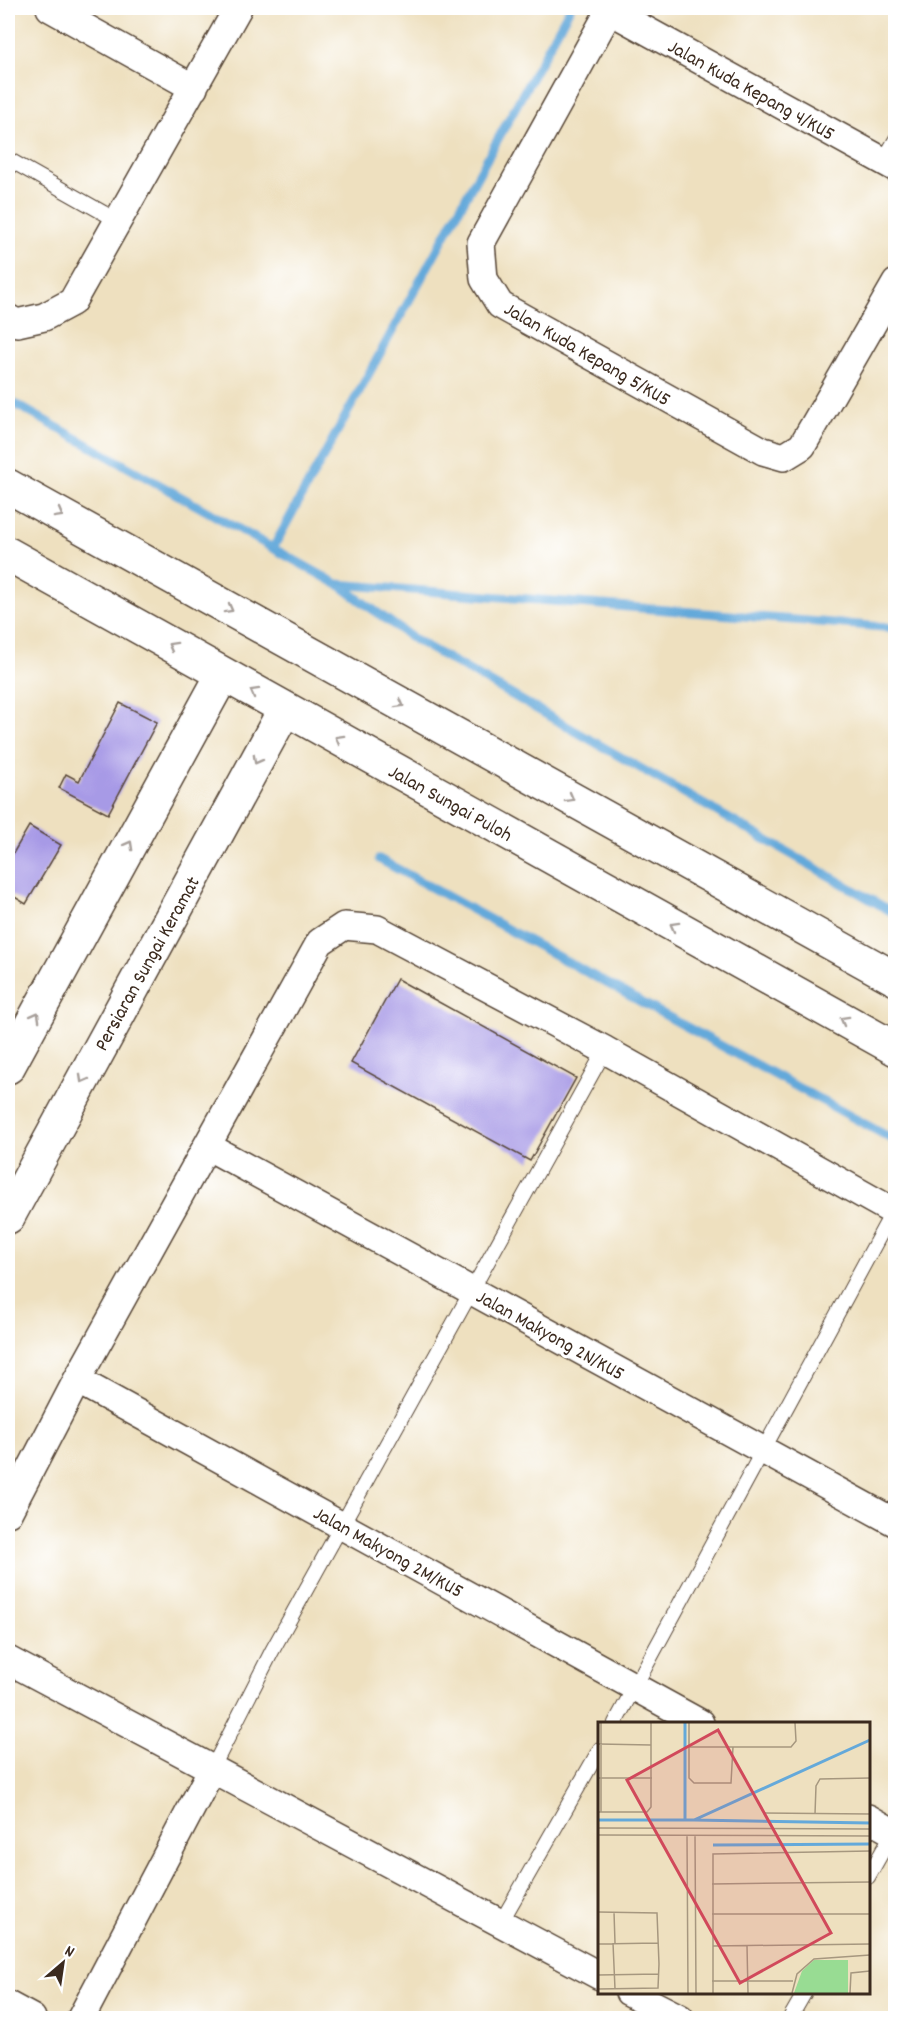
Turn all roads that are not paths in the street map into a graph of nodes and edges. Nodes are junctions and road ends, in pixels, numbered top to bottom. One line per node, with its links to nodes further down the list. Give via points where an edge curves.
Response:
1 (50, 8): 4 (street)
2 (238, 8): 4 (street)
3 (610, 9): 5 (street, Jalan Kuda Kepang 4/KU5); 8 (street, Jalan Kuda Kepang 5/KU5, via 481,243 484,279 500,305 763,451 784,457 802,446)
4 (194, 88): 7 (street)
5 (891, 156)
6 (8, 159): 7 (lane)
7 (118, 221): 9 (street, via 72,302 44,317 17,323)
8 (896, 283)
9 (8, 318)
10 (8, 486): 14 (street, one-way to 14)
11 (8, 554): 12 (street, Jalan Sungai Puloh, one-way to 11)
12 (223, 674): 13 (street, Jalan Sungai Puloh, one-way to 12); 17 (street, one-way to 12)
13 (285, 709): 15 (street, Jalan Sungai Puloh, one-way to 13); 20 (street, Persiaran Sungai Keramat, one-way to 20)
14 (896, 979)
15 (896, 1049)
16 (605, 1050): 18 (street, via 377,929 344,926 320,942); 19 (street); 21 (lane)
17 (8, 1067)
18 (207, 1146): 21 (street, Jalan Makyong 2N/KU5); 22 (street)
19 (894, 1212): 23 (lane)
20 (8, 1217)
21 (473, 1291): 23 (street, Jalan Makyong 2N/KU5); 26 (lane)
22 (77, 1380): 24 (street); 26 (street, Jalan Makyong 2M/KU5)
23 (763, 1452): 25 (street, Jalan Makyong 2N/KU5); 28 (lane)
24 (8, 1513)
25 (896, 1523)
26 (342, 1525): 28 (street, Jalan Makyong 2M/KU5); 32 (lane)
27 (8, 1660): 32 (street)
28 (636, 1687): 29 (lane); 30 (street, Jalan Makyong 2M/KU5)
29 (616, 1722)
30 (698, 1722)
31 (598, 1752): 36 (lane)
32 (212, 1769): 36 (street); 42 (street)
33 (870, 1819): 34 (street)
34 (895, 1831): 35 (lane)
35 (870, 1874)
36 (500, 1924): 37 (street)
37 (598, 1976)
38 (631, 1993): 43 (street)
39 (804, 1993): 44 (lane)
40 (8, 2005): 41 (street)
41 (32, 2019)
42 (81, 2019)
43 (680, 2019)
44 (790, 2019)

